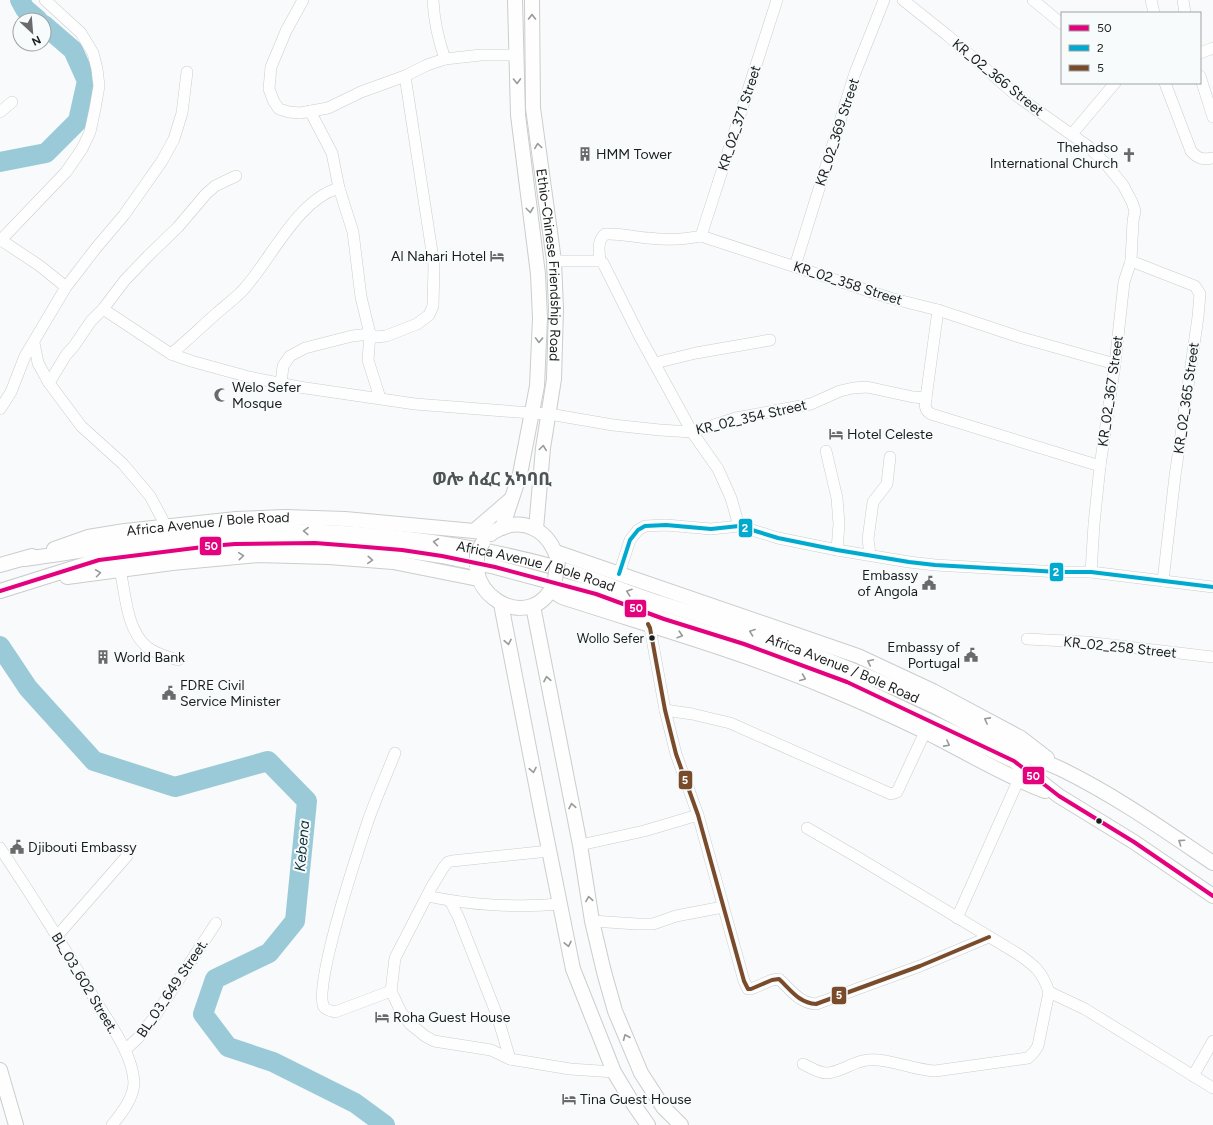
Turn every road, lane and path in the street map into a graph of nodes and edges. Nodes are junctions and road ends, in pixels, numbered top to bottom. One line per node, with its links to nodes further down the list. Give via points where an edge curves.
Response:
1 (45, 0): 34 (street, via 81,33 93,53 99,86 95,109 90,132 66,172)
2 (303, 0): 26 (street, via 271,67 269,89 279,109)
3 (433, 0): 18 (street, via 434,18)
4 (516, 0): 17 (main road, Ethio-Chinese Friendship Road)
5 (532, 0): 35 (main road, Ethio-Chinese Friendship Road, one-way to 5, via 533,108)
6 (777, 0): 33 (street, KR_02_371 Street)
7 (884, 0): 38 (street, KR_02_369 Street, via 855,73)
8 (903, 0): 28 (street, KR_02_366 Street, via 1016,96)
9 (1033, 0): 14 (street)
10 (1151, 0): 12 (street)
11 (1183, 0): 13 (street)
12 (1154, 12)
13 (1185, 12)
14 (1061, 23)
15 (1213, 48): 16 (street)
16 (1201, 53)
17 (517, 55): 18 (street); 53 (main road, Ethio-Chinese Friendship Road, one-way to 53, via 518,115 538,274 540,318 536,386)
18 (444, 59): 20 (street)
19 (187, 72): 39 (street, via 182,113 174,139 162,161 124,215)
20 (405, 76): 26 (street, via 361,92 328,108); 42 (street, via 434,265 433,306 429,315 417,324 386,336 376,337)
21 (1201, 79): 27 (street)
22 (1114, 84): 28 (street)
23 (1165, 84): 29 (street, via 1191,151 1197,158)
24 (12, 102): 25 (street)
25 (0, 112)
26 (310, 112): 31 (street, via 332,153)
27 (1213, 117)
28 (1072, 134): 32 (street, KR_02_366 Street, via 1106,163 1123,185)
29 (1213, 158)
30 (236, 176): 40 (street, via 215,186 206,194 178,227 125,280)
31 (339, 188): 42 (street, via 353,232 361,297); 45 (street, via 312,203 290,226 243,290)
32 (1135, 211): 37 (street, KR_02_367 Street)
33 (701, 236): 36 (street, KR_02_358 Street, via 680,240 605,234 599,243); 38 (street, KR_02_358 Street)
34 (0, 240): 39 (street, via 40,266)
35 (554, 261): 36 (street); 54 (main road, Ethio-Chinese Friendship Road, via 554,379)
36 (600, 261): 46 (street)
37 (1131, 261): 47 (street, KR_02_367 Street, via 1124,282); 76 (street, KR_02_365 Street, via 1195,286 1200,294)
38 (795, 266): 41 (street, KR_02_358 Street, via 890,298)
39 (66, 287): 44 (street)
40 (103, 309): 45 (street, KR_02_354 Street); 48 (street, via 66,355)
41 (938, 310): 47 (street, KR_02_358 Street, via 1019,337); 51 (street)
42 (370, 334): 49 (street, via 305,348 290,356 283,366); 50 (street, via 368,360)
43 (770, 340): 46 (street, via 696,353)
44 (34, 343): 48 (street, via 38,363); 52 (street, via 25,356 11,392)
45 (172, 354): 49 (street, KR_02_354 Street)
46 (655, 364): 55 (street)
47 (1115, 364): 58 (street, KR_02_367 Street)
48 (49, 383): 61 (street, via 81,426 123,464 150,496)
49 (281, 384): 50 (street, KR_02_354 Street)
50 (380, 398): 53 (street, KR_02_354 Street, via 415,404)
51 (926, 398): 55 (street, KR_02_354 Street, via 867,387 853,388 807,405 736,418); 58 (street, via 925,407 931,414)
52 (0, 408)
53 (531, 413): 54 (street, KR_02_354 Street); 59 (main road, Ethio-Chinese Friendship Road, via 520,473)
54 (549, 414): 55 (street, KR_02_354 Street, via 613,425); 60 (main road, Ethio-Chinese Friendship Road, one-way to 54, via 542,448)
55 (692, 432): 62 (street, via 718,469 731,498)
56 (826, 451): 66 (street, via 840,524)
57 (890, 457): 67 (street, via 887,484 873,502 868,539)
58 (1100, 466): 73 (street, KR_02_367 Street)
59 (512, 498): 64 (main road, Ethio-Chinese Friendship Road); 65 (main road)
60 (537, 510): 63 (main road, Ethio-Chinese Friendship Road); 69 (main road, via 542,524 563,551)
61 (166, 526): 65 (main road, Africa Avenue / Bole Road, via 285,517 345,519); 70 (main road, Africa Avenue / Bole Road, via 88,537)
62 (738, 526): 66 (street, via 778,538); 75 (street, via 711,529 645,526 632,536)
63 (536, 529): 64 (main road, via 510,524); 68 (main road, via 547,537)
64 (495, 530): 65 (main road, Africa Avenue / Bole Road); 74 (main road, bridge, via 477,553)
65 (474, 531)
66 (837, 550): 67 (street)
67 (870, 555): 73 (street, via 935,565)
68 (557, 557): 69 (main road, Africa Avenue / Bole Road); 79 (main road, bridge)
69 (576, 558): 75 (main road, Africa Avenue / Bole Road)
70 (25, 559): 71 (main road, Africa Avenue / Bole Road); 90 (main road, Africa Avenue / Bole Road, one-way to 70, via 1014,750 937,708 891,687 751,632 560,568 463,546 386,536 292,530 200,534)
71 (0, 565)
72 (120, 570): 74 (main road, Africa Avenue / Bole Road, one-way to 74, via 257,555 393,562); 77 (main road, Africa Avenue / Bole Road, one-way to 72); 86 (street, via 127,606 139,637 153,650)
73 (1091, 572): 76 (street)
74 (478, 573): 81 (main road, via 482,586)
75 (619, 574): 90 (main road, Africa Avenue / Bole Road, one-way to 75, via 1021,738 933,691 858,656)
76 (1163, 581): 78 (street)
77 (31, 582): 80 (main road, Africa Avenue / Bole Road); 92 (main road, Africa Avenue / Bole Road, via 99,560 235,544 346,545 442,556 584,590 840,679 1014,761)
78 (1213, 587)
79 (553, 588): 82 (main road, via 545,598); 83 (main road, Africa Avenue / Bole Road, via 562,597)
80 (0, 591)
81 (501, 604): 82 (main road, via 519,608); 97 (main road, one-way to 97)
82 (533, 606): 95 (main road, one-way to 82)
83 (648, 624): 87 (street); 88 (main road, Africa Avenue / Bole Road, one-way to 88, via 720,647 827,687)
84 (1027, 639): 85 (street, KR_02_258 Street, via 1086,642)
85 (1213, 657)
86 (178, 660)
87 (665, 710): 88 (street, via 730,723 891,794 897,792); 93 (street, via 676,754)
88 (925, 732): 91 (main road, Africa Avenue / Bole Road, one-way to 91)
89 (395, 753): 110 (street, via 368,820 327,958 321,997 324,1007 335,1012)
90 (1060, 769): 99 (main road, Africa Avenue / Bole Road, one-way to 90, via 1140,813)
91 (1018, 781): 92 (main road, Africa Avenue / Bole Road); 105 (street)
92 (1059, 796): 101 (main road, Africa Avenue / Bole Road, via 1134,842)
93 (698, 815): 95 (street, via 644,831); 104 (street)
94 (807, 828): 105 (street)
95 (580, 845): 106 (main road, one-way to 95)
96 (0, 848): 108 (street, BL_03_602 Street.)
97 (549, 851): 100 (street, via 448,862); 103 (main road)
98 (127, 856): 108 (street)
99 (1213, 863)
100 (427, 896): 102 (street); 110 (street, via 396,958)
101 (1213, 896)
102 (450, 901): 103 (street, via 530,907); 114 (street, via 497,1015)
103 (560, 904): 117 (main road, one-way to 117, via 573,969)
104 (722, 907): 106 (street, via 676,916 653,924); 109 (street, via 748,989 779,979 808,1004 816,1004 920,966)
105 (957, 918): 109 (street)
106 (592, 921): 123 (main road, one-way to 106, via 663,1107 641,1073 615,1011)
107 (216, 923): 113 (street, BL_03_649 Street., via 153,1019)
108 (57, 936): 113 (street, BL_03_602 Street.)
109 (989, 937): 111 (street, via 1036,966)
110 (391, 991): 114 (street, via 410,1024 425,1036 434,1041 491,1050)
111 (1049, 992): 115 (street, via 1038,1046 1028,1058 935,1071 880,1060 857,1062 826,1073); 118 (street, via 1085,1009)
112 (1213, 1041): 118 (street)
113 (125, 1050): 121 (street, BL_03_602 Street., via 134,1084 131,1096)
114 (510, 1059): 117 (street, via 570,1069)
115 (803, 1064)
116 (0, 1070): 120 (main road)
117 (614, 1072): 122 (main road)
118 (1193, 1076): 119 (street)
119 (1213, 1088)
120 (16, 1125)
121 (112, 1125)
122 (648, 1125)
123 (680, 1125)

